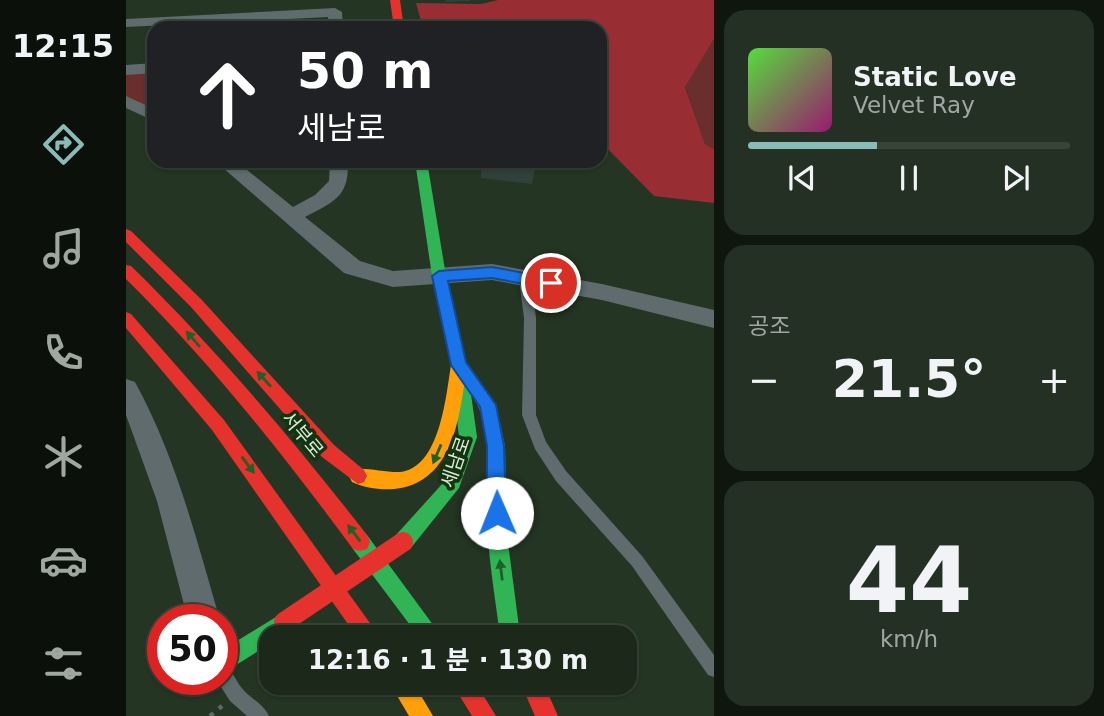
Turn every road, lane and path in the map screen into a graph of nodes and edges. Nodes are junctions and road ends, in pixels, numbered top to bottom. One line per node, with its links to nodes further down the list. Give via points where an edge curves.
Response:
1 (395, 0): 4 (main road)
2 (164, 21): 3 (street, via 335,12)
3 (336, 21)
4 (398, 21)
5 (147, 22): 6 (street)
6 (126, 23)
7 (147, 68): 8 (street)
8 (126, 69)
9 (126, 101): 10 (street)
10 (147, 112)
11 (233, 168): 14 (street)
12 (339, 168): 14 (street, via 339,183 322,200)
13 (422, 168): 17 (main road, 세남로)
14 (292, 216): 17 (street, via 352,267 393,279)
15 (126, 234): 21 (main road, one-way to 15, via 449,424 431,467 403,482 361,478 328,451 196,303)
16 (126, 270): 25 (main road, 서부로, one-way to 16, via 298,460 170,312)
17 (439, 276): 18 (street, via 492,272); 21 (main road, 세남로)
18 (525, 279): 20 (street); 28 (lane, via 530,318 527,400 540,445 561,477 637,561)
19 (126, 318): 24 (main road, one-way to 24, via 218,425)
20 (714, 319)
21 (459, 365): 26 (main road, one-way to 21, via 497,535 496,446 488,405); 27 (main road, 세남로, bridge, via 468,437 450,488 403,542)
22 (126, 390): 23 (street, via 147,429)
23 (199, 604)
24 (361, 625)
25 (423, 625)
26 (509, 625)
27 (238, 652)
28 (714, 669)
29 (236, 695): 33 (lane)
30 (408, 695): 34 (main road)
31 (471, 695): 35 (main road)
32 (537, 695): 36 (main road)
33 (260, 716)
34 (422, 716)
35 (485, 716)
36 (547, 716)

